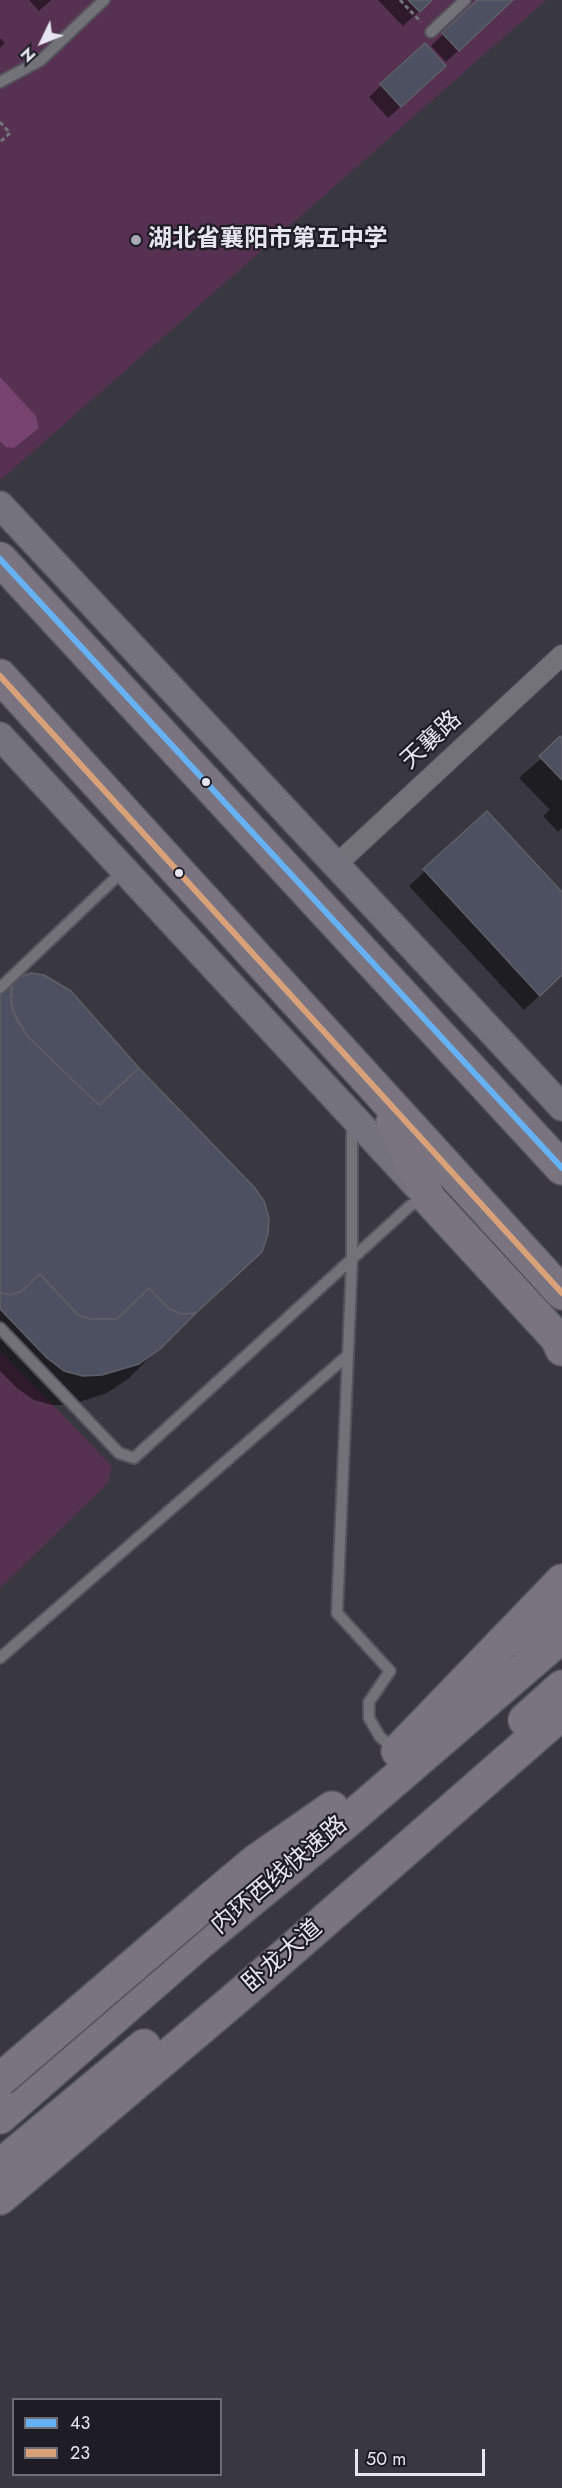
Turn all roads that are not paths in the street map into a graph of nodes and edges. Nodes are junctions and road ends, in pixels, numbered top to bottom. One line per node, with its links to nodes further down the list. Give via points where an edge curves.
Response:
1 (104, 0): 4 (lane, via 41,60)
2 (465, 0): 3 (lane)
3 (431, 32)
4 (0, 82)
5 (0, 505): 10 (street)
6 (0, 559): 16 (highway)
7 (562, 655): 10 (street, 天襄路)
8 (0, 676): 13 (highway)
9 (0, 736): 11 (street)
10 (336, 865): 14 (street)
11 (124, 870): 12 (lane); 15 (street)
12 (0, 988)
13 (379, 1093): 17 (highway); 19 (highway)
14 (562, 1107)
15 (352, 1116): 17 (street); 18 (lane)
16 (562, 1168)
17 (429, 1199): 18 (lane, via 411,1205); 21 (highway)
18 (352, 1259): 20 (lane, via 134,1458 118,1453); 22 (lane)
19 (562, 1293)
20 (0, 1328)
21 (562, 1348)
22 (348, 1355): 26 (lane); 30 (lane, via 337,1613 390,1671 369,1702 369,1718 380,1737)
23 (562, 1581): 30 (highway)
24 (562, 1609): 30 (highway)
25 (562, 1636): 34 (highway, 内环西线快速路, via 198,1944)
26 (0, 1658)
27 (562, 1687): 35 (highway, 内环西线快速路, via 372,1857)
28 (562, 1713): 29 (highway, 卧龙大道)
29 (549, 1730): 32 (highway, 卧龙大道)
30 (398, 1752): 31 (highway)
31 (333, 1806): 33 (highway); 33 (highway, bridge, via 256,1861)
32 (447, 1814): 36 (highway, 卧龙大道); 37 (highway, via 348,1911)
33 (2, 2081)
34 (0, 2118)
35 (0, 2166)
36 (0, 2198)
37 (0, 2209)

